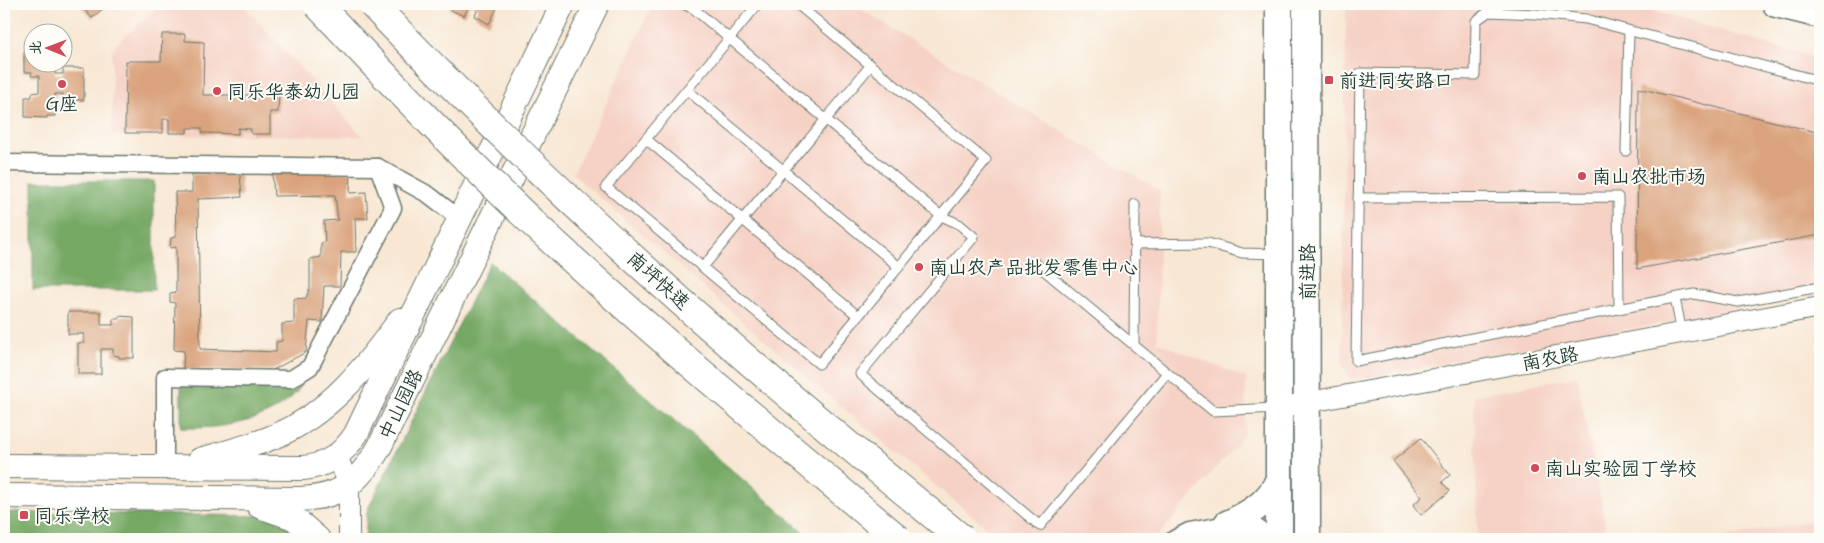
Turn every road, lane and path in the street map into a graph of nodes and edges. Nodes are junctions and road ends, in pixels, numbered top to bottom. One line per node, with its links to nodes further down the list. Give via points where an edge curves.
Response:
1 (317, 4): 56 (highway, bridge, via 417,111 550,238 724,392)
2 (372, 4): 57 (highway, 南坪快速, bridge, via 578,209 750,362)
3 (563, 4): 28 (main road, 中山园路)
4 (597, 4): 50 (main road, 中山园路, via 379,448)
5 (683, 4): 15 (lane, via 694,9)
6 (758, 4): 15 (lane)
7 (797, 4): 16 (lane)
8 (1279, 4): 31 (main road, 前进路)
9 (1540, 4): 12 (lane)
10 (1776, 4): 13 (main road)
11 (1306, 8): 44 (main road, 前进路)
12 (1536, 14): 14 (lane, via 1586,19); 25 (lane, via 1488,12 1476,21 1475,75 1360,73)
13 (1820, 15)
14 (1629, 32): 17 (lane); 21 (lane)
15 (729, 38): 18 (lane); 19 (lane)
16 (871, 66): 19 (lane); 27 (lane, via 986,161)
17 (1820, 81)
18 (687, 90): 20 (lane); 24 (lane)
19 (826, 120): 24 (lane); 27 (lane)
20 (646, 139): 29 (lane); 34 (lane, via 606,187)
21 (1626, 151)
22 (4, 163): 23 (street)
23 (378, 167): 28 (street, via 421,190); 48 (street, via 393,208 310,367 291,378 165,377)
24 (784, 170): 29 (lane); 35 (lane)
25 (1358, 198): 39 (lane, via 1618,197); 39 (lane, via 1356,361)
26 (1135, 204): 30 (lane)
27 (941, 216): 35 (lane); 43 (lane, via 959,224 974,237 860,374 1040,526)
28 (460, 219): 32 (main road, 中山园路)
29 (742, 220): 34 (lane); 40 (lane)
30 (1135, 244): 31 (lane, via 1208,243 1242,253); 42 (lane)
31 (1280, 254): 45 (main road, 前进路)
32 (439, 262): 46 (main road, 中山园路, via 356,434); 48 (main road, via 369,360 336,396 317,411 274,437)
33 (1034, 262): 42 (lane)
34 (703, 267): 40 (lane, via 819,364)
35 (899, 267): 40 (lane)
36 (1820, 287): 37 (lane, via 1738,302 1694,294)
37 (1675, 298): 39 (lane); 41 (lane)
38 (1820, 307): 41 (street, 南农路)
39 (1619, 308)
40 (858, 316)
41 (1682, 333): 44 (street, 南农路)
42 (1134, 345): 43 (lane)
43 (1167, 373): 45 (lane, via 1213,411)
44 (1308, 403): 45 (street, 南农路); 61 (main road, 前进路)
45 (1280, 408): 49 (main road, 前进路)
46 (337, 456): 48 (main road, 中山园路, via 314,467 303,468); 50 (street)
47 (4, 466): 48 (main road, 中山园路)
48 (171, 467)
49 (1280, 479): 53 (main road, via 1275,490 1254,511); 60 (main road, 前进路)
50 (349, 485): 52 (main road, 中山园路, via 331,495 313,498); 55 (street)
51 (4, 496): 52 (main road, 中山园路)
52 (228, 499): 54 (main road, via 294,518)
53 (1227, 524): 58 (street, via 1189,532); 59 (main road, via 1253,531)
54 (318, 539)
55 (349, 539)
56 (898, 539)
57 (962, 539)
58 (1174, 539)
59 (1264, 539)
60 (1279, 539)
61 (1307, 539)

